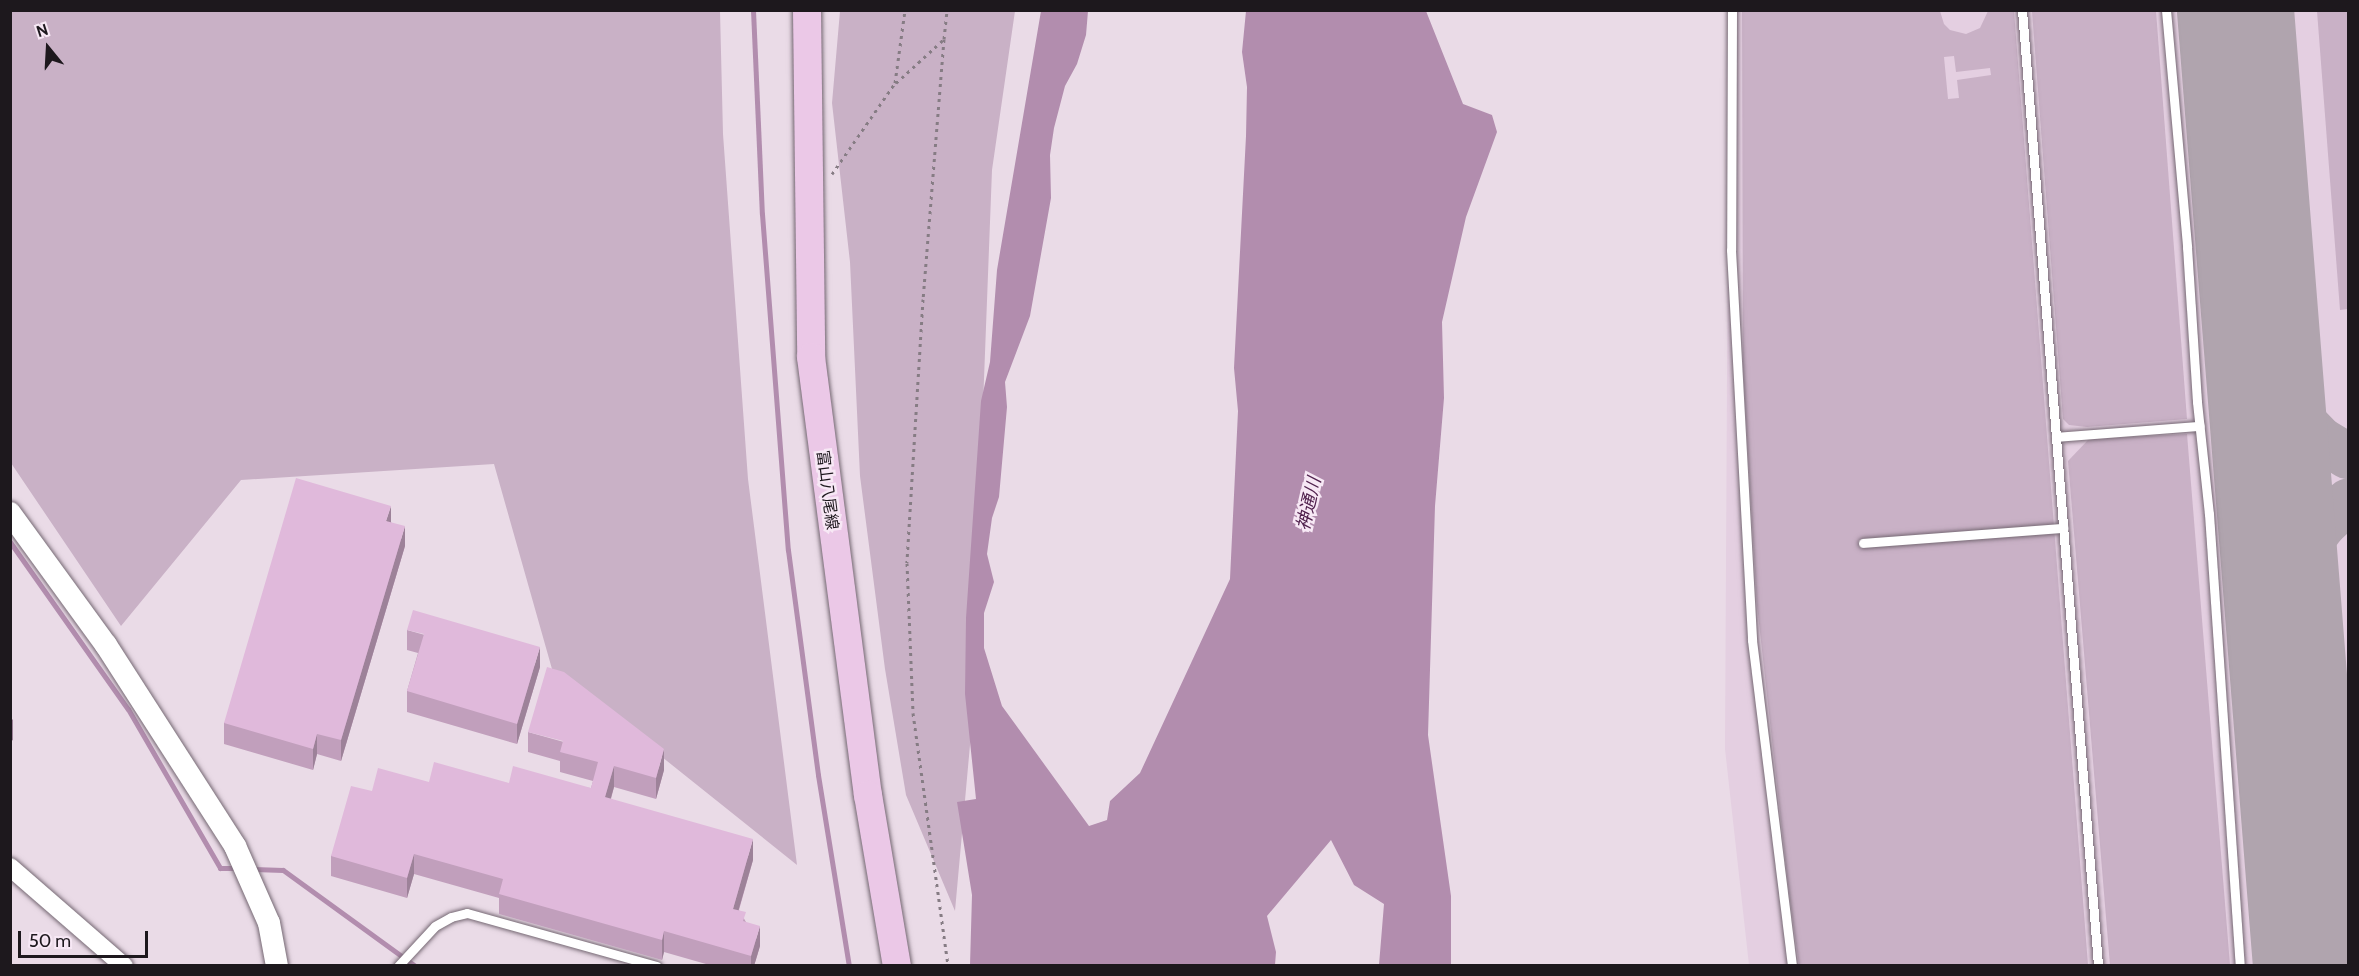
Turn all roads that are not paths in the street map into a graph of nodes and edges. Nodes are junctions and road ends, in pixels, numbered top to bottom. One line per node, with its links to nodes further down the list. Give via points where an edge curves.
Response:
1 (807, 10): 15 (main road, 富山八尾線, via 811,357 868,795)
2 (1732, 10): 16 (lane, via 1731,250 1752,640)
3 (2022, 10): 6 (lane)
4 (2166, 10): 5 (lane)
5 (2200, 426): 6 (lane); 18 (lane)
6 (2056, 437): 8 (lane)
7 (12, 520): 12 (street, via 106,645 235,846 269,923)
8 (2063, 528): 9 (lane); 17 (lane)
9 (1863, 543)
10 (10, 867): 11 (street)
11 (124, 966)
12 (277, 966)
13 (398, 966): 14 (lane, via 435,926 467,914)
14 (657, 966)
15 (897, 966)
16 (1792, 966)
17 (2098, 966)
18 (2240, 966)

